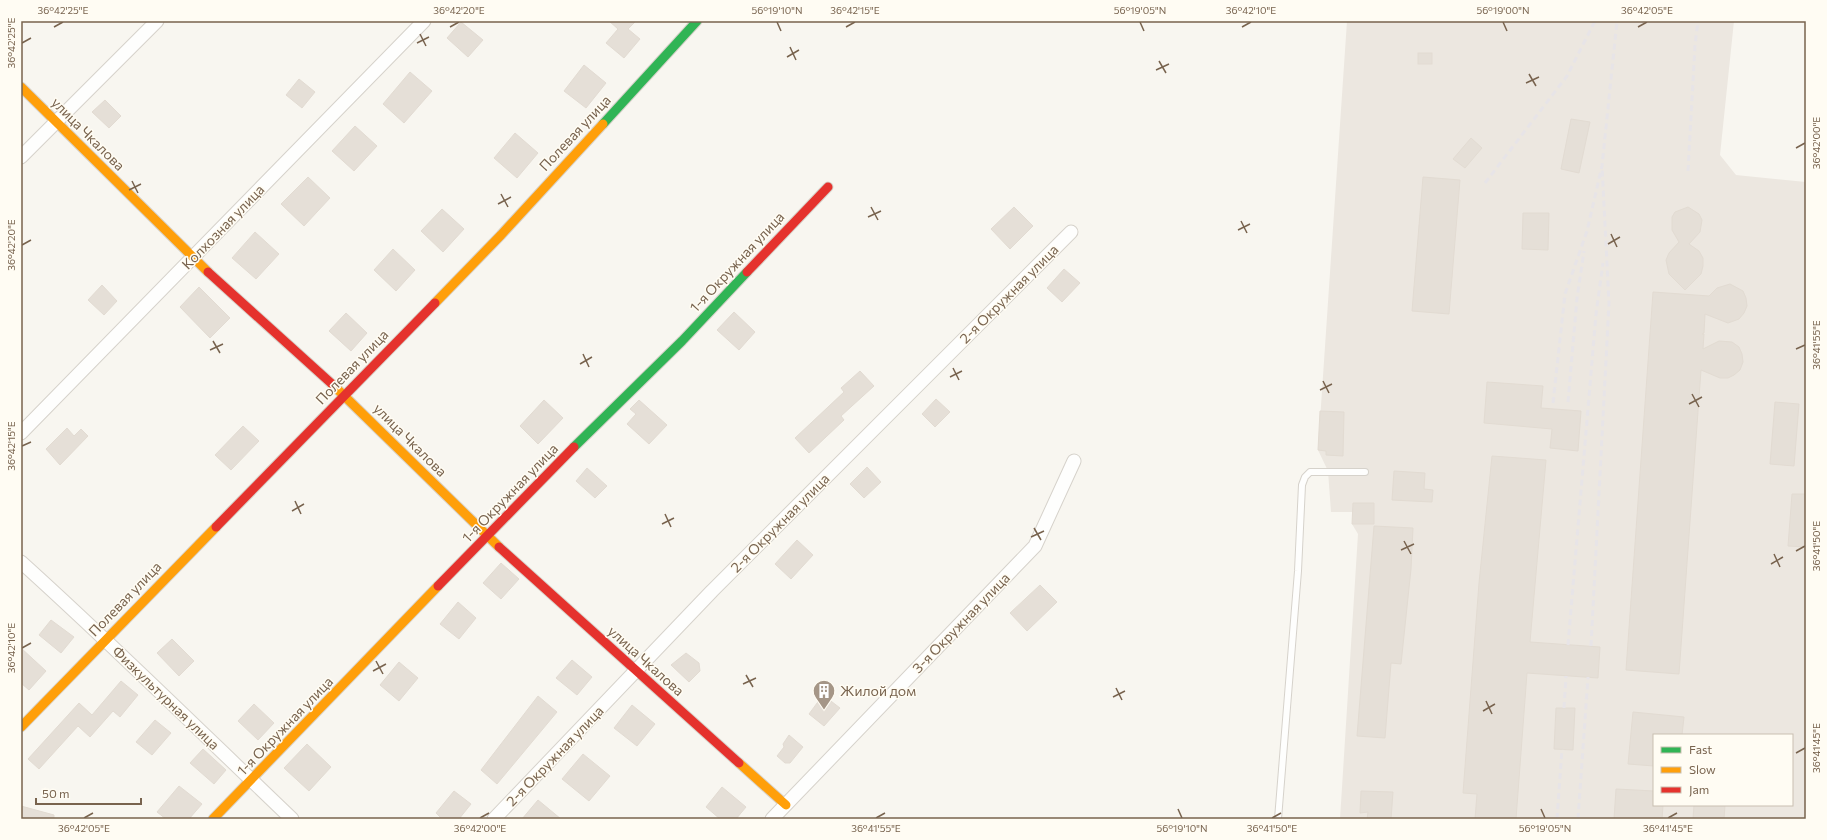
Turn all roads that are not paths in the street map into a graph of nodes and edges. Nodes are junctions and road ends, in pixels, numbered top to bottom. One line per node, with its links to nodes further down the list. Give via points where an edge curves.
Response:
1 (157, 21): 5 (street)
2 (424, 21): 9 (street, Колхозная улица)
3 (697, 21): 10 (street, Полевая улица, via 500,235)
4 (21, 88): 5 (street, улица Чкалова)
5 (56, 122): 6 (street); 9 (street, улица Чкалова)
6 (21, 157)
7 (828, 187): 14 (street, 1-я Окружная улица, via 682,341)
8 (1071, 232): 17 (street, 2-я Окружная улица, via 712,591)
9 (193, 258): 10 (street, улица Чкалова); 11 (street, Колхозная улица)
10 (344, 395): 14 (street, улица Чкалова); 16 (street, Полевая улица)
11 (21, 433)
12 (1074, 461): 20 (street, 3-я Окружная улица, via 1035,546)
13 (1365, 472): 25 (lane, via 1310,472 1302,485 1298,571)
14 (487, 536): 17 (street, улица Чкалова); 19 (street, 1-я Окружная улица)
15 (21, 562): 16 (street, Физкультурная улица)
16 (106, 639): 18 (street, Полевая улица); 19 (street, Физкультурная улица)
17 (636, 672): 20 (street, улица Чкалова); 23 (street, 2-я Окружная улица)
18 (21, 728)
19 (251, 781): 21 (street, 1-я Окружная улица); 22 (street, Физкультурная улица)
20 (786, 805): 24 (street, 3-я Окружная улица)
21 (213, 819)
22 (292, 819)
23 (494, 819)
24 (772, 819)
25 (1278, 819)

